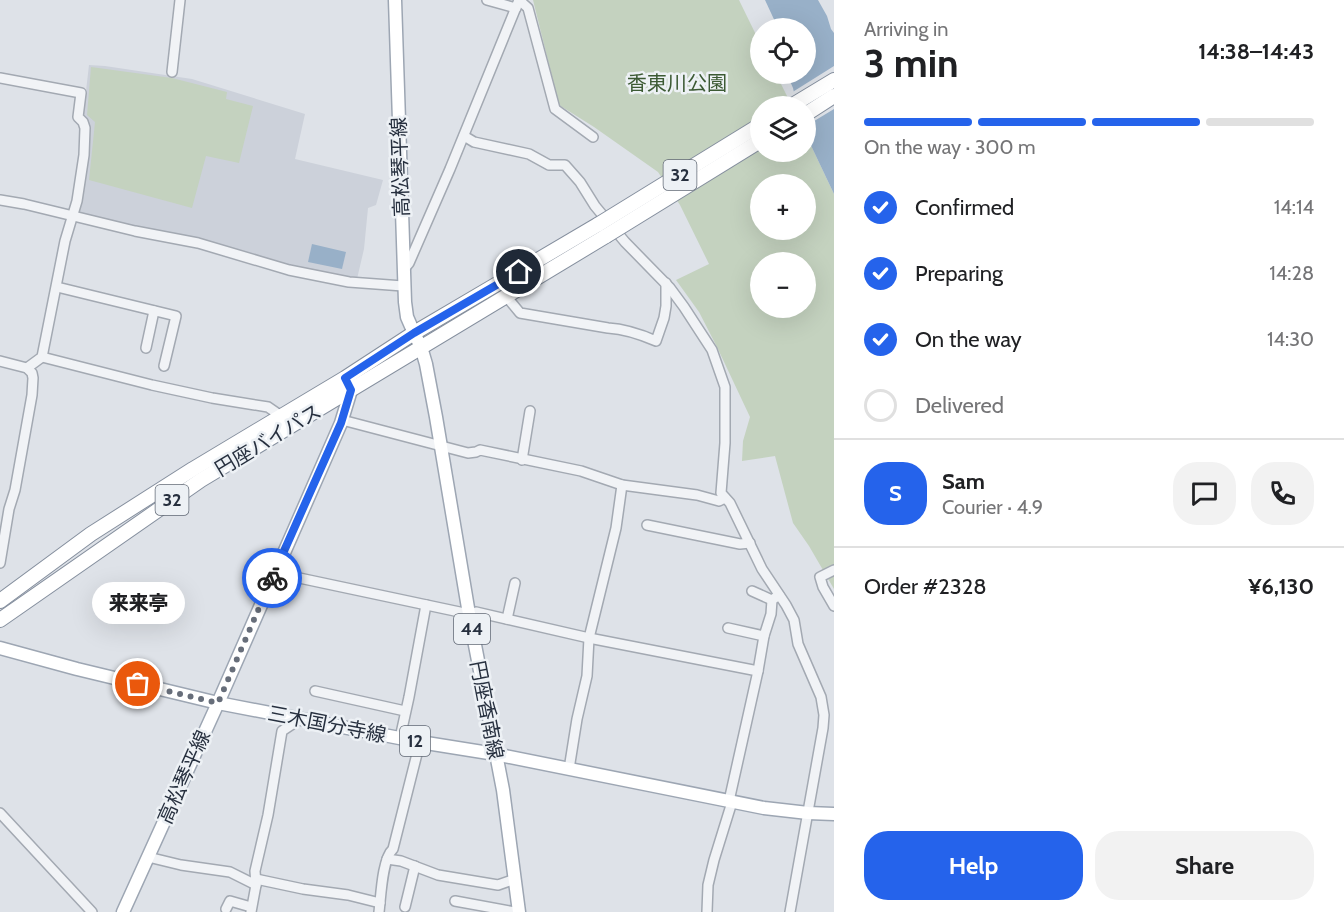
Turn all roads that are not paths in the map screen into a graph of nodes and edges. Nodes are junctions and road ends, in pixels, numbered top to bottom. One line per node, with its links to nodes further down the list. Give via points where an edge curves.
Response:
1 (180, 0): 5 (street)
2 (395, 0): 18 (main road, 高松琴平線)
3 (487, 0): 4 (street)
4 (518, 3): 12 (street); 13 (street, via 528,8 555,109)
5 (172, 72)
6 (0, 78): 16 (street, via 81,93 78,117 85,128 84,146)
7 (834, 80): 8 (highway)
8 (808, 96)
9 (834, 96): 10 (highway)
10 (816, 108)
11 (750, 132): 17 (highway, 円座バイパス / 32, bridge)
12 (464, 136): 18 (street); 19 (street, via 474,142 529,154 549,165 565,165 625,242)
13 (593, 137)
14 (750, 147): 17 (highway, 円座バイパス / 32, bridge)
15 (0, 200): 16 (street)
16 (73, 216): 20 (street, via 198,243 289,270 349,282); 21 (street)
17 (602, 230): 22 (highway, 円座バイパス / 32); 24 (highway, 円座バイパス / 32)
18 (403, 271): 20 (main road, 高松琴平線)
19 (666, 283): 22 (street, via 666,306 656,341 621,329 520,314); 38 (street, via 712,350 724,387 721,493)
20 (404, 286): 24 (main road, 高松琴平線, via 407,316)
21 (57, 287): 23 (street); 27 (street)
22 (506, 296): 25 (highway, 円座バイパス / 32)
23 (154, 311): 26 (street); 29 (street, via 176,316)
24 (414, 333): 25 (main road, 円座香南線 / 44); 31 (highway, 円座バイパス / 32)
25 (421, 347): 31 (highway, 円座バイパス / 32); 35 (main road, 円座香南線 / 44)
26 (146, 348)
27 (42, 357): 30 (street); 33 (street, via 162,387 268,407)
28 (0, 361): 30 (street)
29 (164, 366)
30 (27, 368): 39 (street, via 33,378 32,395 15,490)
31 (348, 384): 33 (highway, 円座バイパス / 32); 34 (main road, 高松琴平線); 53 (highway, 円座バイパス / 32, via 201,480)
32 (530, 411): 36 (street)
33 (281, 416): 48 (highway, 円座バイパス / 32, via 91,534)
34 (342, 420): 35 (street); 44 (main road, 高松琴平線)
35 (441, 446): 36 (street); 51 (main road, 円座香南線 / 44)
36 (522, 460): 37 (street, via 581,471)
37 (622, 485): 38 (street, via 719,501); 56 (street, via 616,528)
38 (725, 498): 41 (street)
39 (4, 508): 42 (street)
40 (647, 525): 41 (street)
41 (750, 543): 47 (street)
42 (0, 562)
43 (834, 570): 50 (street, via 820,577)
44 (275, 571): 49 (street); 60 (main road, 高松琴平線)
45 (515, 583): 52 (street)
46 (752, 591): 47 (street)
47 (776, 597): 55 (street); 69 (street, via 794,620 798,644 822,697 823,728)
48 (1, 598)
49 (426, 605): 51 (street); 61 (street)
50 (834, 606)
51 (469, 614): 52 (street); 65 (main road, 円座香南線 / 44)
52 (507, 619): 56 (street)
53 (0, 620)
54 (729, 628): 55 (street)
55 (764, 636): 58 (street)
56 (589, 638): 58 (street); 66 (street, via 587,676)
57 (0, 648): 60 (main road, 三木国分寺線 / 12)
58 (758, 671): 67 (street)
59 (315, 691): 61 (street)
60 (218, 703): 62 (main road, 三木国分寺線 / 12); 71 (main road, 高松琴平線)
61 (405, 711): 63 (street)
62 (293, 718): 63 (main road, 三木国分寺線 / 12); 75 (street, via 282,731)
63 (400, 738): 64 (main road, 三木国分寺線 / 12)
64 (420, 742): 65 (main road, 三木国分寺線 / 12); 72 (street, via 393,849)
65 (495, 754): 66 (main road, 三木国分寺線 / 12); 74 (main road, 円座香南線 / 44)
66 (569, 769): 67 (main road, 三木国分寺線 / 12)
67 (731, 801): 69 (main road, 三木国分寺線 / 12); 85 (street, via 708,885)
68 (0, 813): 81 (street)
69 (808, 813): 70 (main road, 三木国分寺線 / 12); 86 (street)
70 (834, 814)
71 (148, 857): 75 (street, via 230,872); 82 (main road, 高松琴平線)
72 (387, 859): 73 (street); 77 (street)
73 (415, 866): 74 (street, via 438,875 498,885); 78 (street)
74 (515, 879): 84 (main road, 円座香南線 / 44)
75 (256, 882): 77 (street, via 348,895); 80 (street)
76 (455, 901): 83 (street)
77 (380, 907)
78 (405, 907)
79 (226, 909): 80 (street, via 230,901)
80 (251, 910)
81 (92, 912)
82 (123, 912)
83 (514, 912)
84 (519, 912)
85 (707, 912)
86 (789, 912)

